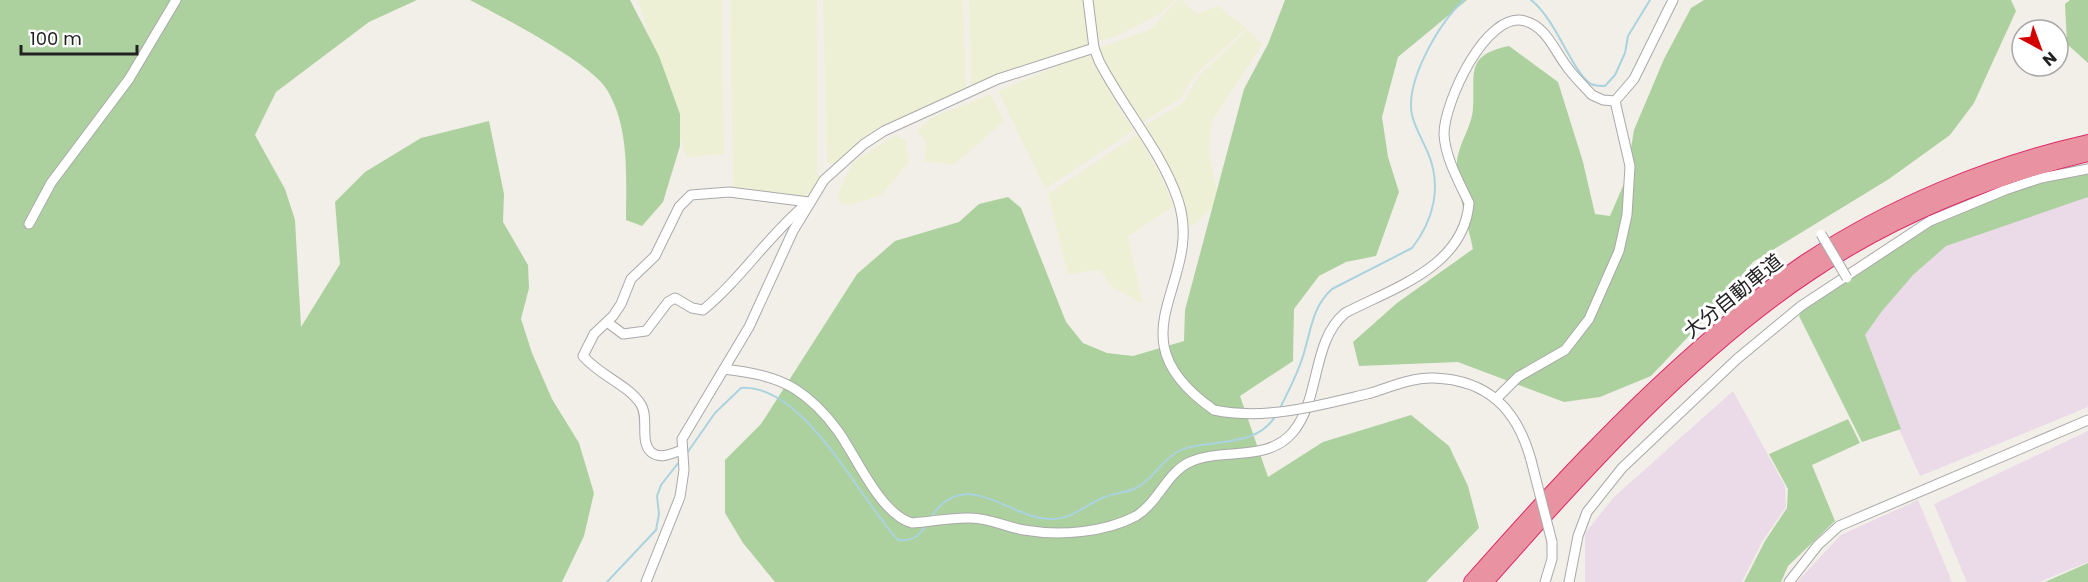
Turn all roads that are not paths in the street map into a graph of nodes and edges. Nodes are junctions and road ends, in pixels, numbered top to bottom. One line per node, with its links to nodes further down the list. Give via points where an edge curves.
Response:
1 (176, 0): 10 (street, via 129,79 51,183)
2 (1088, 0): 4 (street)
3 (1673, 0): 5 (street, via 1634,79)
4 (1094, 48): 9 (street, via 998,79 884,131 825,179); 15 (street, bridge, via 1178,201 1182,240 1165,306 1162,336 1168,361 1192,395 1214,410 1240,416 1301,409 1433,378 1475,385)
5 (1615, 101): 14 (street, via 1592,95 1538,28 1526,21 1512,21 1489,36 1471,58 1446,122 1444,136 1468,203 1457,237 1446,254 1416,279 1336,321 1304,416 1292,434 1271,448 1189,462 1137,515 1113,525 1068,532 1025,530 971,518 905,521 877,492 838,430 814,404 777,380); 15 (street, via 1630,166 1627,215 1619,251 1589,319 1565,350 1518,376)
6 (2088, 142): 19 (highway, 大分自動車道, via 1959,183 1879,220 1805,262 1757,298 1640,403 1532,513)
7 (2088, 154): 20 (highway, 大分自動車道, via 1963,193 1904,219 1809,273 1764,307 1647,411)
8 (2088, 169): 12 (street, via 2014,187 1930,222)
9 (809, 202): 13 (street, via 783,224 729,289 703,310 675,298 646,331 623,334); 13 (street, via 729,192 691,195 679,207 655,256 631,279 621,304); 14 (street, via 749,327)
10 (29, 224)
11 (1821, 234): 12 (street, bridge)
12 (1847, 278): 22 (street, via 1801,306 1762,338 1622,468 1587,512)
13 (607, 322): 17 (street, via 594,334 583,356 593,368 639,401 644,412 647,447 652,453 663,456)
14 (724, 369): 17 (street, via 682,439)
15 (1497, 398): 21 (street, bridge, via 1526,440 1552,542)
16 (2088, 420): 23 (street, via 1839,526 1818,545)
17 (682, 450): 18 (street, via 680,497)
18 (646, 582)
19 (1471, 582)
20 (1485, 582)
21 (1545, 582)
22 (1569, 582)
23 (1789, 582)

